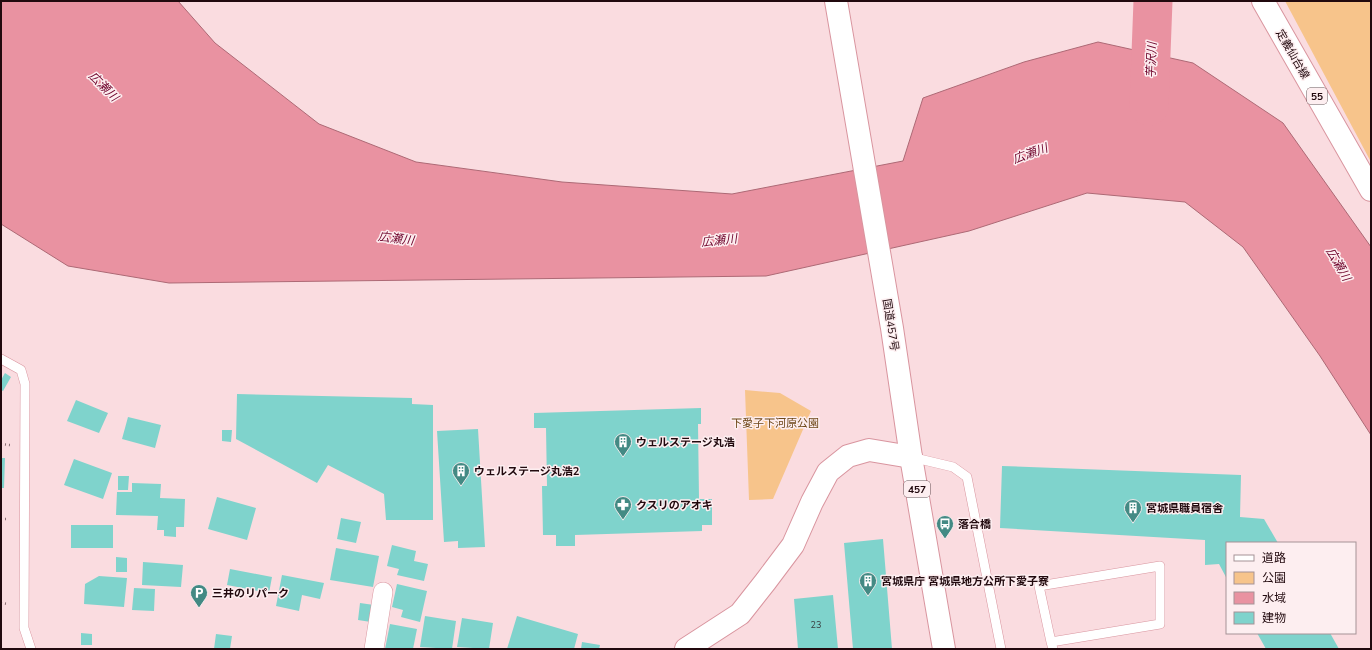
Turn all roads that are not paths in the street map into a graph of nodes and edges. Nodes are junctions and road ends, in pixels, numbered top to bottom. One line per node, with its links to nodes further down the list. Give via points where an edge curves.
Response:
1 (836, 1): 5 (main road, 国道457号 / 457, via 892,328)
2 (1263, 1): 3 (main road, 定義仙台線 / 55)
3 (1371, 190)
4 (1, 359): 9 (lane, via 21,370 25,384 24,628)
5 (911, 457): 8 (main road, via 869,450 848,456 828,472 793,545 766,581 740,614); 11 (main road, 国道457号 / 457); 12 (lane, via 953,467 967,477)
6 (382, 592): 10 (street)
7 (1052, 646): 7 (lane, via 1039,586 1160,566 1160,624)
8 (694, 647)
9 (31, 649)
10 (374, 649)
11 (944, 649)
12 (1001, 649)

